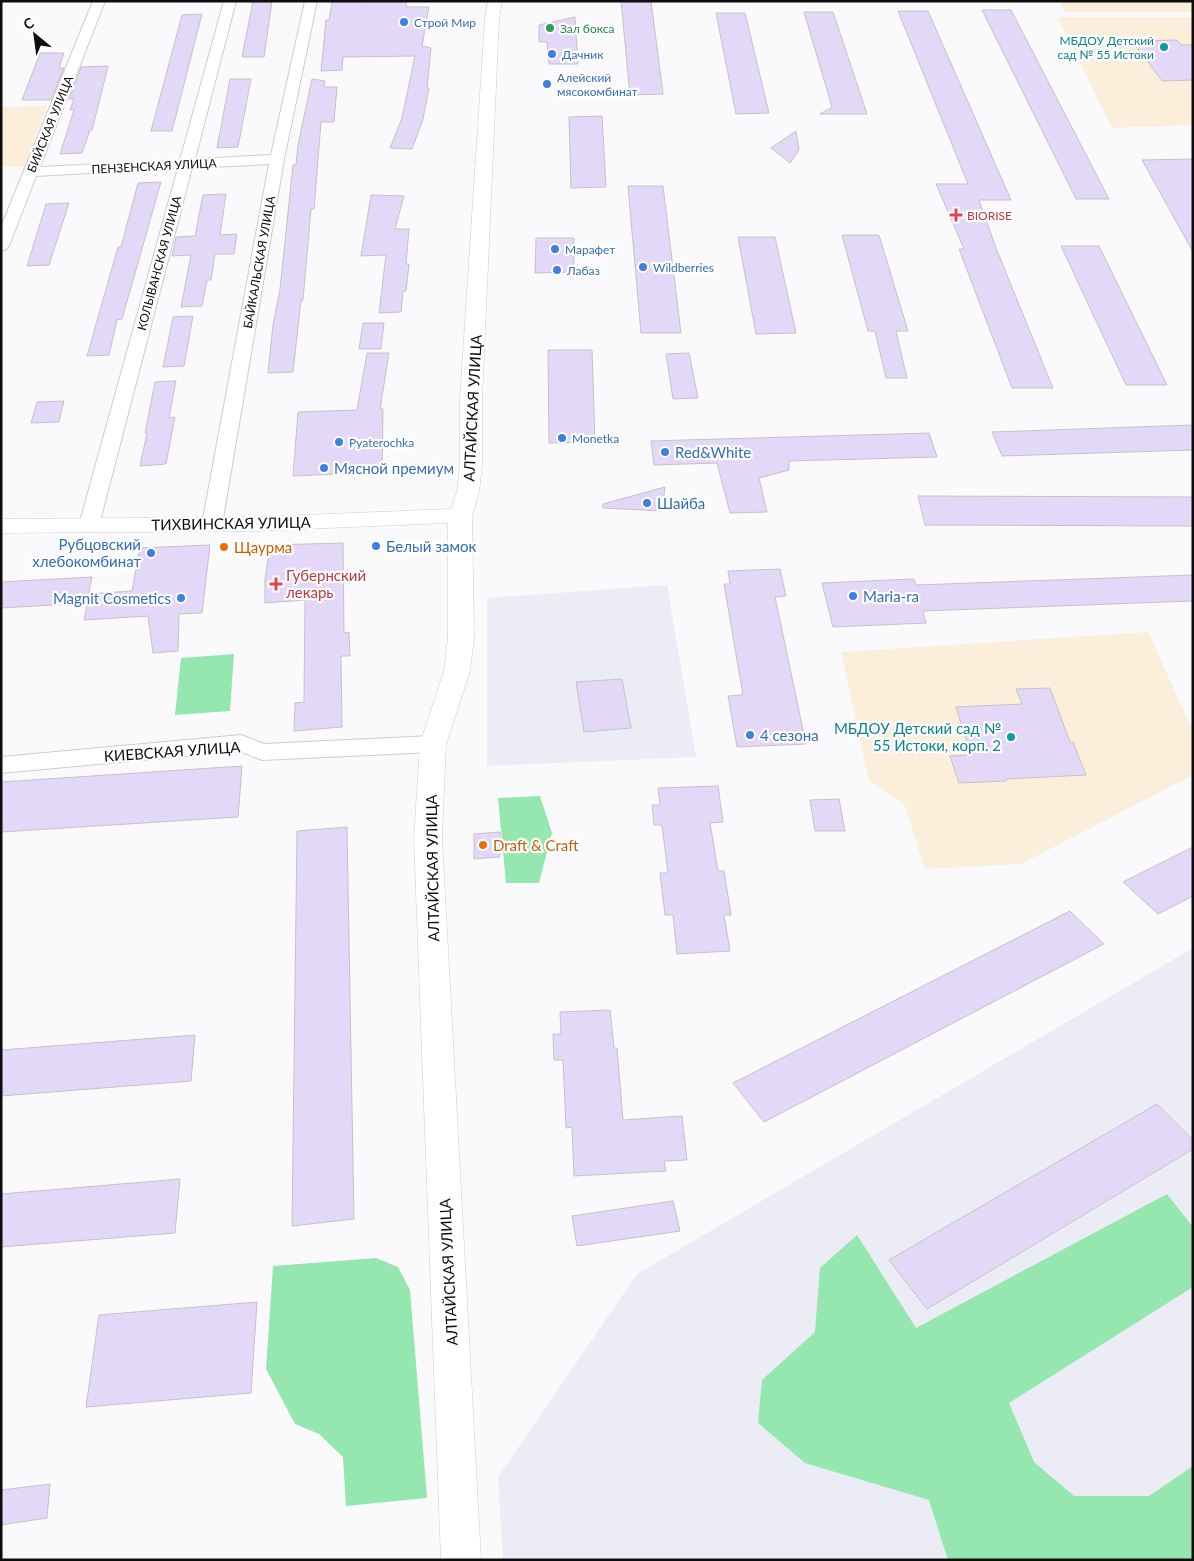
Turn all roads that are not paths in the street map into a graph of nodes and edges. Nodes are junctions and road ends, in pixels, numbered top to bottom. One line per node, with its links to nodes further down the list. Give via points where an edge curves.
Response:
1 (99, 1): 7 (street, БИЙСКАЯ УЛИЦА)
2 (230, 1): 6 (street, КОЛЫВАНСКАЯ УЛИЦА)
3 (311, 1): 5 (street, БАЙКАЛЬСКАЯ УЛИЦА)
4 (495, 1): 9 (main road, АЛТАЙСКАЯ УЛИЦА, via 480,211 471,464 468,492)
5 (277, 159): 6 (street, ПЕНЗЕНСКАЯ УЛИЦА); 10 (street, БАЙКАЛЬСКАЯ УЛИЦА)
6 (186, 164): 7 (street, ПЕНЗЕНСКАЯ УЛИЦА); 11 (street, КОЛЫВАНСКАЯ УЛИЦА)
7 (31, 172): 8 (street, БИЙСКАЯ УЛИЦА)
8 (1, 246)
9 (460, 516): 10 (main road, ТИХВИНСКАЯ УЛИЦА); 13 (main road, АЛТАЙСКАЯ УЛИЦА, via 461,638 458,663)
10 (212, 524): 11 (main road, ТИХВИНСКАЯ УЛИЦА)
11 (89, 525): 12 (main road, ТИХВИНСКАЯ УЛИЦА)
12 (1, 526)
13 (432, 744): 14 (street, КИЕВСКАЯ УЛИЦА, via 262,752 241,743); 15 (main road, АЛТАЙСКАЯ УЛИЦА, via 428,838)
14 (1, 765)
15 (461, 1560)

